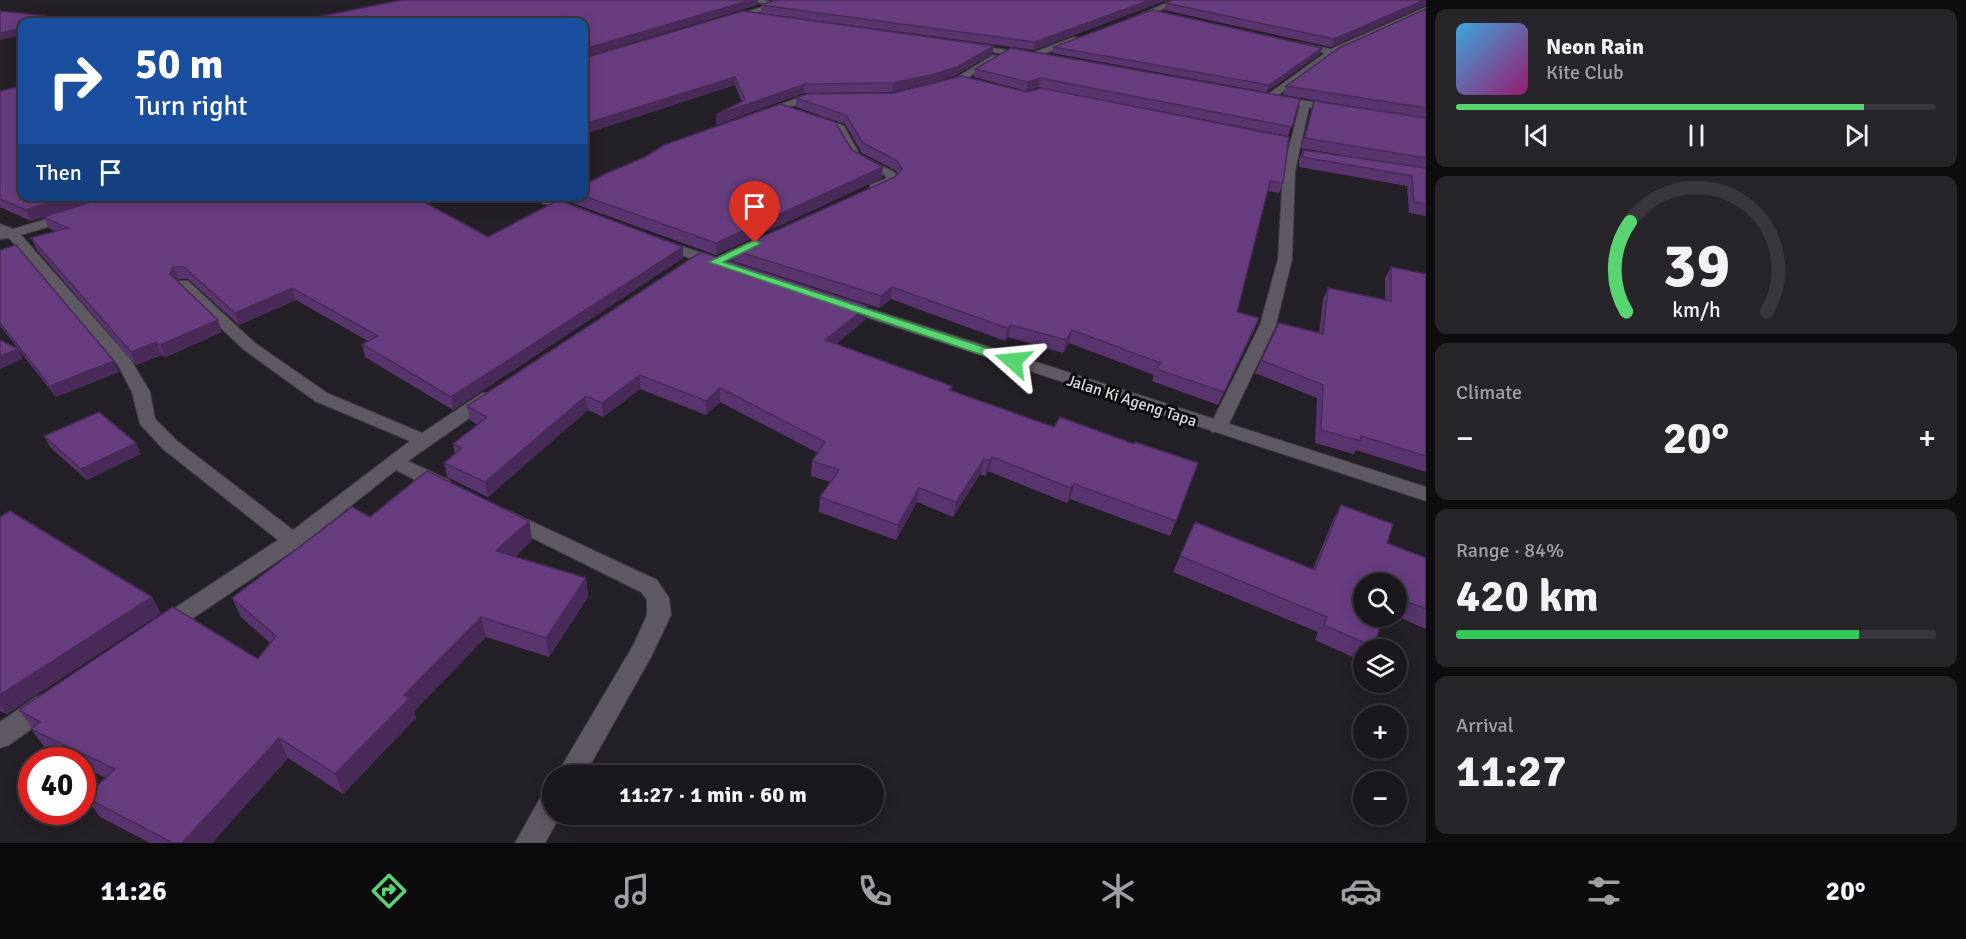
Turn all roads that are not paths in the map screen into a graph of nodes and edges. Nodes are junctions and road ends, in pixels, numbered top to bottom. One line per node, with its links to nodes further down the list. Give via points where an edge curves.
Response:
1 (751, 0): 4 (street)
2 (790, 0): 4 (street)
3 (1179, 0): 6 (street)
4 (775, 4): 7 (street)
5 (1426, 9): 16 (street)
6 (1150, 12): 8 (street); 11 (street)
7 (743, 14): 9 (street); 10 (street)
8 (1170, 16)
9 (767, 18)
10 (720, 21)
11 (1120, 23)
12 (1091, 34): 17 (street)
13 (1285, 41): 16 (street)
14 (957, 45): 15 (street)
15 (1006, 52): 17 (street); 19 (street, via 965,80)
16 (1332, 52): 22 (street)
17 (1034, 55): 18 (street)
18 (1057, 59)
19 (932, 88)
20 (1259, 95): 22 (street)
21 (827, 97): 24 (street, via 805,98)
22 (1269, 97): 23 (street)
23 (1305, 104): 25 (street); 39 (street, via 1289,171 1285,259 1268,325)
24 (779, 107): 26 (street); 27 (street, via 840,128 856,157 893,178)
25 (1351, 111)
26 (749, 118)
27 (866, 192)
28 (554, 201): 30 (street)
29 (79, 213): 31 (street)
30 (590, 217)
31 (4, 233): 45 (street, via 125,363 141,392 146,420 170,445)
32 (645, 237): 34 (street)
33 (768, 237): 34 (street)
34 (699, 262): 35 (street)
35 (736, 269)
36 (183, 284): 40 (street, via 249,346 321,397)
37 (836, 302): 39 (street, Jalan Ki Ageng Tapa)
38 (502, 387): 40 (street)
39 (1218, 428): 43 (street, Jalan Ki Ageng Tapa)
40 (423, 440): 41 (street)
41 (395, 462): 42 (street); 45 (street)
42 (458, 493)
43 (1426, 494)
44 (489, 508): 49 (street, via 649,586 658,598 659,615 645,648)
45 (293, 541): 46 (street)
46 (145, 638)
47 (57, 696): 48 (street)
48 (0, 737)
49 (576, 765)
50 (542, 821): 51 (street)
51 (529, 843)

